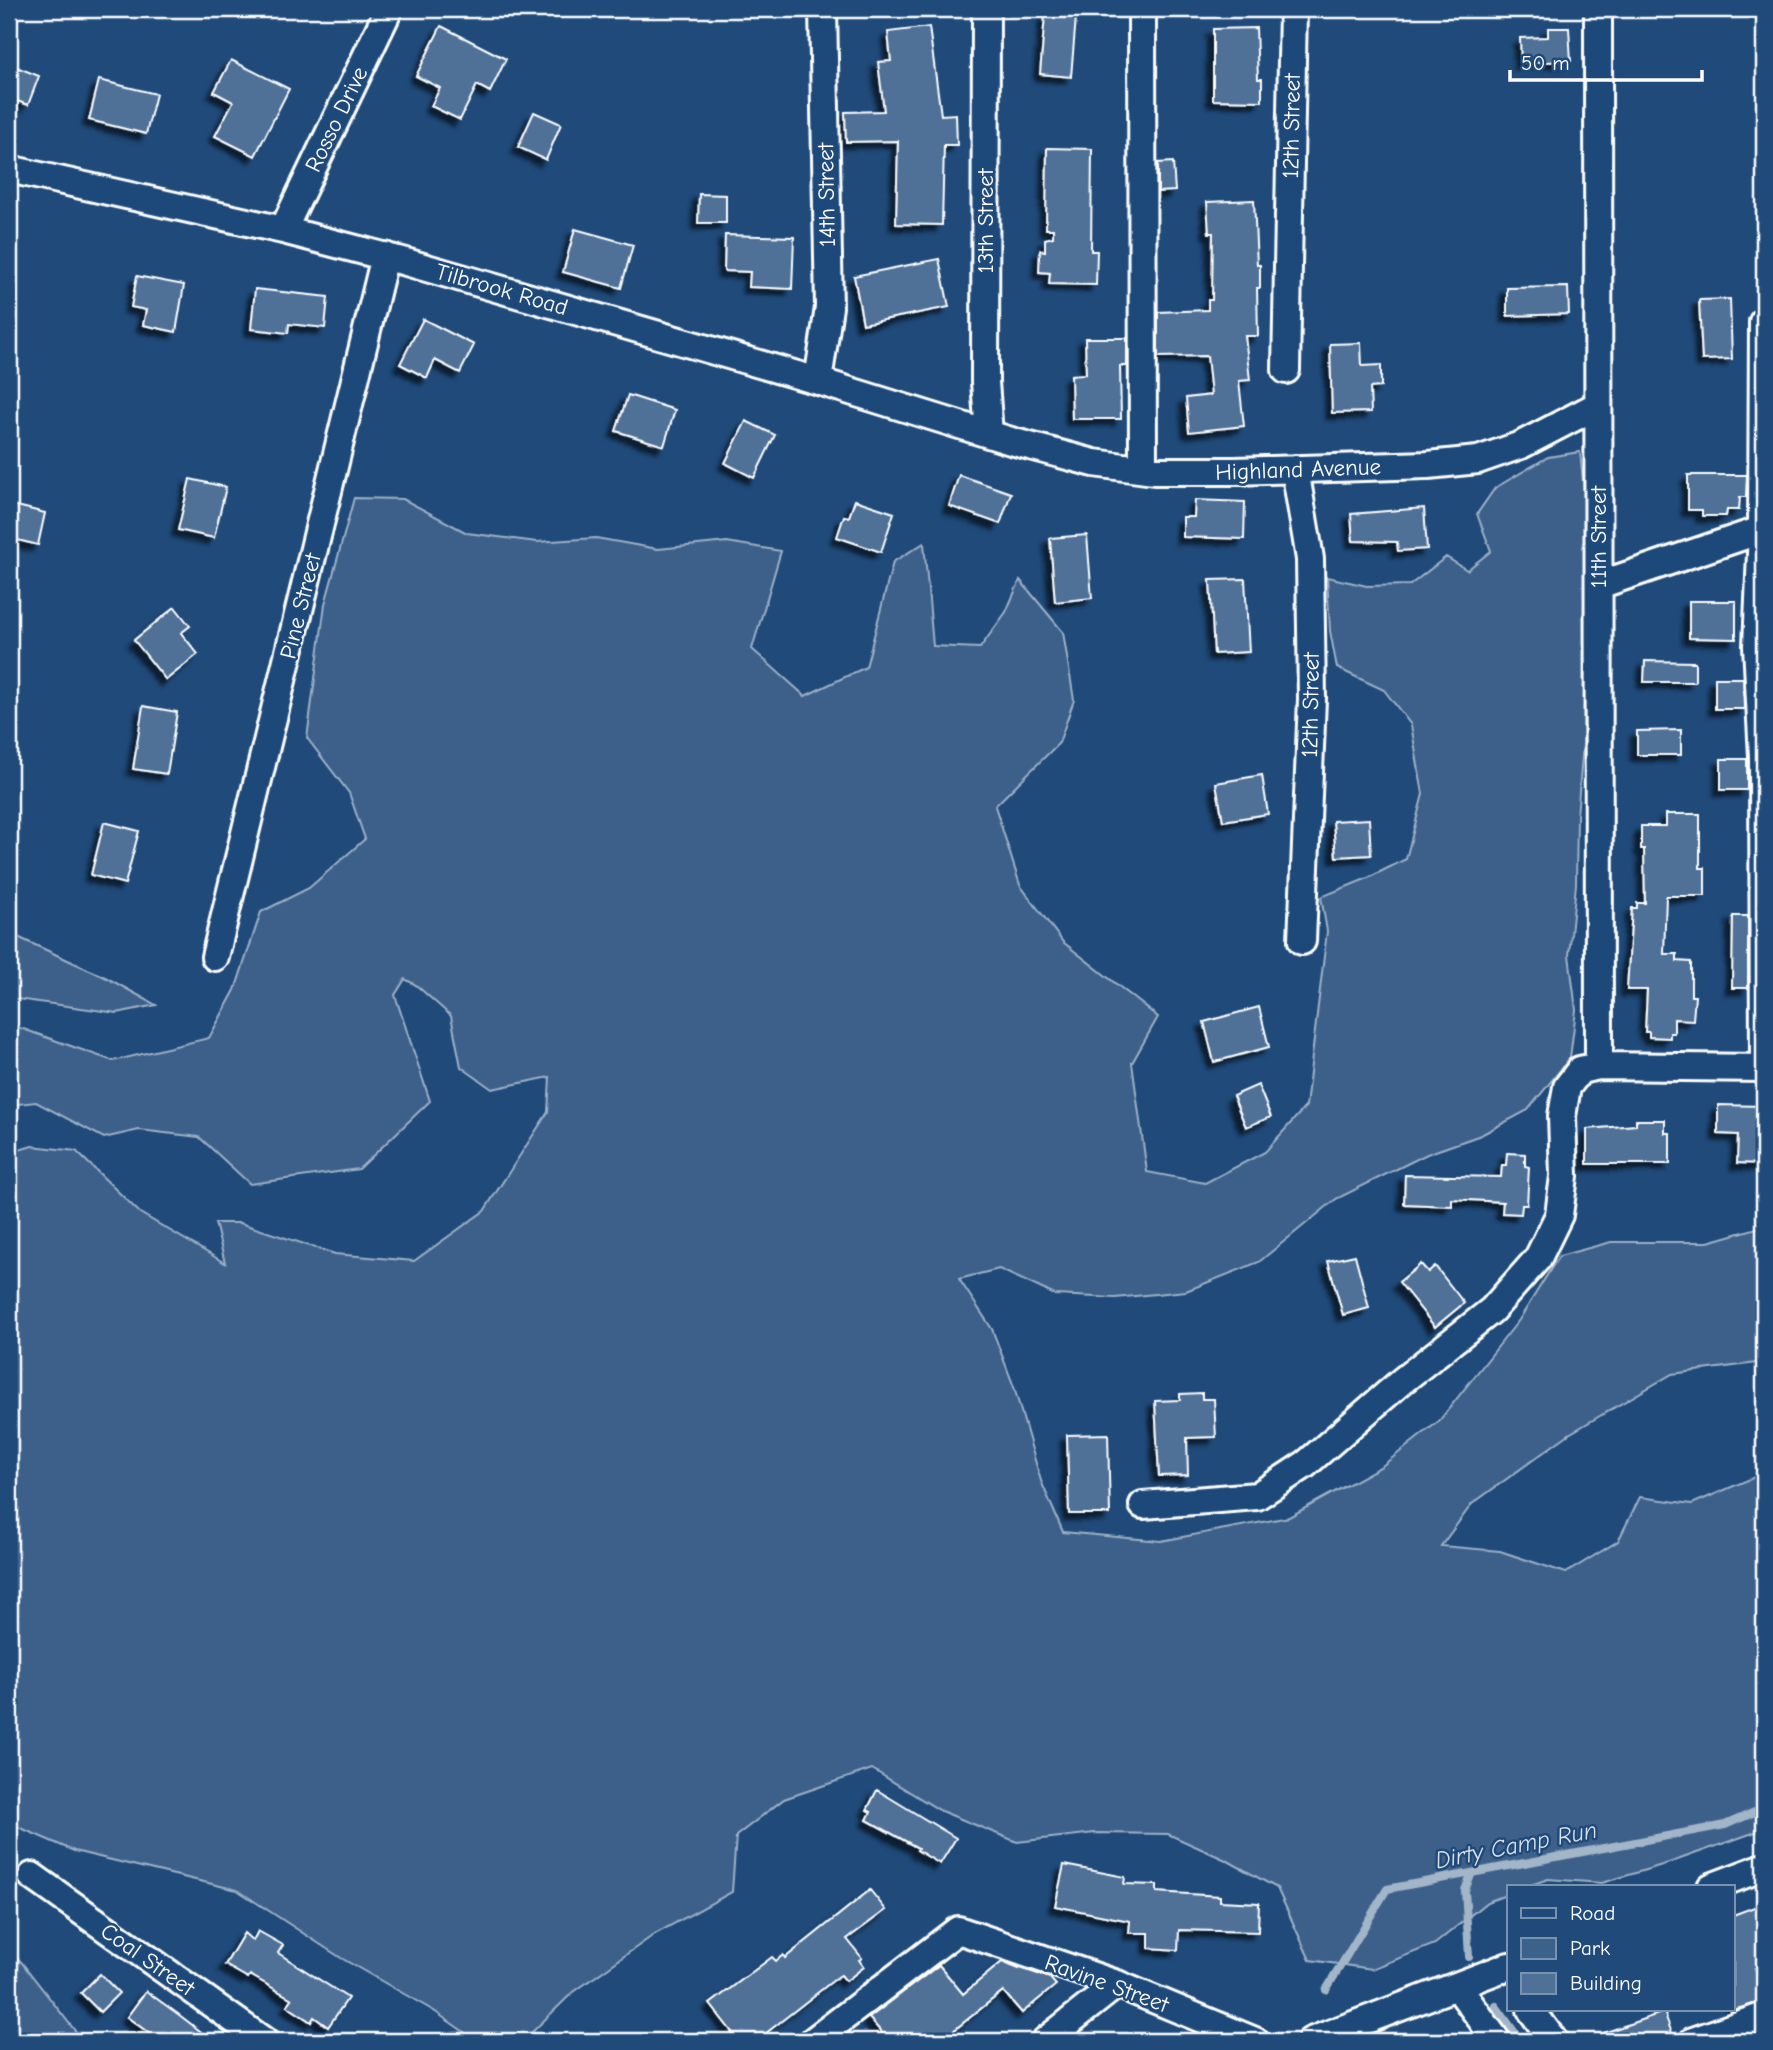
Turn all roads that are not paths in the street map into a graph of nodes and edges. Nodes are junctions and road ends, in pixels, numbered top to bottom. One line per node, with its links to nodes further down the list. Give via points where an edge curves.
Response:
1 (389, 9): 8 (street, Rosso Drive)
2 (823, 9): 12 (street, 14th Street, via 829,307)
3 (986, 9): 14 (street, 13th Street, via 985,382)
4 (1142, 9): 16 (street)
5 (1293, 9): 11 (street, 12th Street)
6 (1598, 9): 13 (street, 11th Street)
7 (9, 169): 8 (street, Tilbrook Road)
8 (283, 230): 9 (street, Tilbrook Road)
9 (385, 256): 12 (street, Tilbrook Road); 20 (street, Pine Street)
10 (1763, 322): 17 (street)
11 (1286, 370)
12 (818, 381): 14 (street, Tilbrook Road)
13 (1598, 405): 15 (street, Highland Avenue, via 1478,460); 18 (street, 11th Street)
14 (989, 434): 16 (street, Highland Avenue, via 1094,463)
15 (1295, 469): 16 (street, Highland Avenue); 19 (street, 12th Street, via 1310,559 1311,601 1312,699)
16 (1143, 470)
17 (1763, 530): 18 (street); 22 (street, via 1757,646 1763,757)
18 (1598, 584): 21 (street, 11th Street)
19 (1302, 941)
20 (215, 957)
21 (1599, 1066): 22 (street); 23 (street, via 1580,1070 1567,1087 1559,1215 1538,1258 1492,1310 1306,1464 1257,1496)
22 (1764, 1068)
23 (1143, 1505)
24 (32, 1876): 33 (street, Coal Street)
25 (1760, 1876): 26 (street)
26 (1720, 1885)
27 (1506, 1971): 29 (street)
28 (1117, 1984): 34 (street, Ravine Street, via 958,1930); 35 (street); 36 (street, Ravine Street)
29 (1457, 1986): 32 (street); 38 (street)
30 (1532, 2011): 39 (street)
31 (1764, 2016): 40 (street)
32 (1353, 2033): 37 (street)
33 (264, 2041)
34 (813, 2041)
35 (1045, 2041)
36 (1255, 2041)
37 (1311, 2041)
38 (1497, 2041)
39 (1554, 2041)
40 (1693, 2041)

